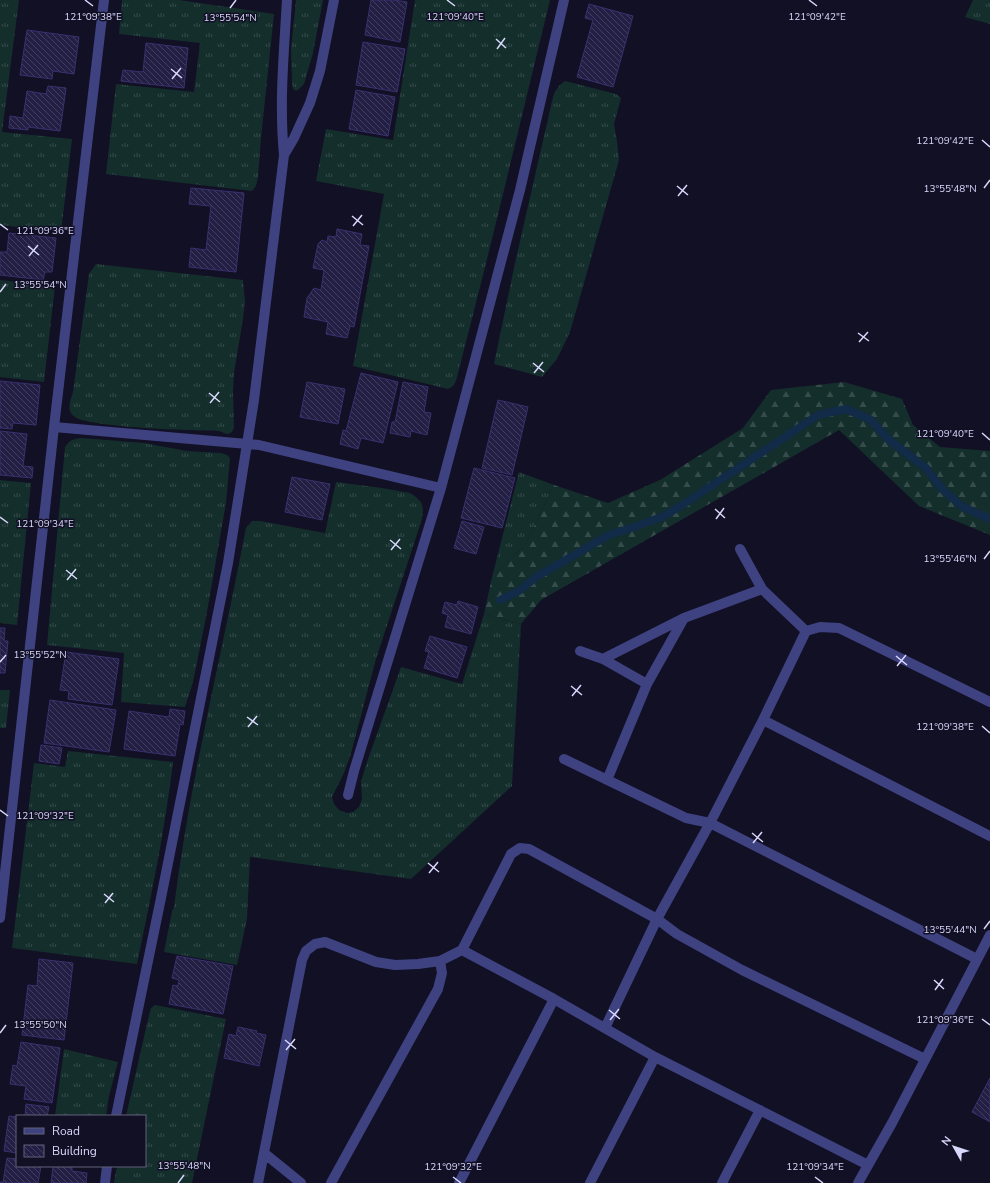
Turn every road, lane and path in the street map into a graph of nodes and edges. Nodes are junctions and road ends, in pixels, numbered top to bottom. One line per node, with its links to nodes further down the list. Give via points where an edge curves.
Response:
1 (104, 0): 6 (street)
2 (287, 0): 5 (street, via 281,101)
3 (334, 0): 5 (street, via 320,71 310,103)
4 (564, 0): 8 (street, via 520,190)
5 (284, 155): 7 (street)
6 (54, 427): 7 (street); 23 (street)
7 (247, 444): 8 (street, via 270,447); 34 (street, via 228,563)
8 (441, 488): 20 (street)
9 (740, 549): 10 (street)
10 (762, 589): 11 (street); 12 (street)
11 (684, 618): 14 (street); 15 (street)
12 (806, 631): 16 (street, via 820,627 839,628); 17 (street)
13 (580, 650): 14 (street)
14 (603, 659): 15 (street)
15 (647, 684): 19 (street)
16 (990, 702)
17 (763, 720): 21 (street); 22 (street)
18 (564, 759): 19 (street)
19 (607, 780): 21 (street, via 686,818)
20 (348, 796)
21 (710, 823): 24 (street); 27 (street)
22 (990, 836)
23 (0, 918)
24 (657, 919): 26 (street, via 529,849 520,848 511,854); 30 (street); 32 (street, via 677,934 742,970)
25 (990, 935): 27 (street)
26 (462, 950): 28 (street); 29 (street)
27 (977, 959): 32 (street)
28 (440, 961): 35 (street, via 395,965 382,963 325,942 315,944 306,951 302,960); 41 (street, via 442,973 438,989)
29 (554, 999): 30 (street); 42 (street)
30 (605, 1028): 31 (street)
31 (655, 1058): 33 (street); 43 (street)
32 (925, 1059): 36 (street)
33 (760, 1110): 36 (street); 44 (street)
34 (116, 1115)
35 (264, 1153): 39 (street); 40 (street)
36 (868, 1164): 45 (street)
37 (107, 1167): 38 (street)
38 (105, 1183)
39 (258, 1183)
40 (301, 1183)
41 (331, 1183)
42 (459, 1183)
43 (590, 1183)
44 (722, 1183)
45 (858, 1183)

